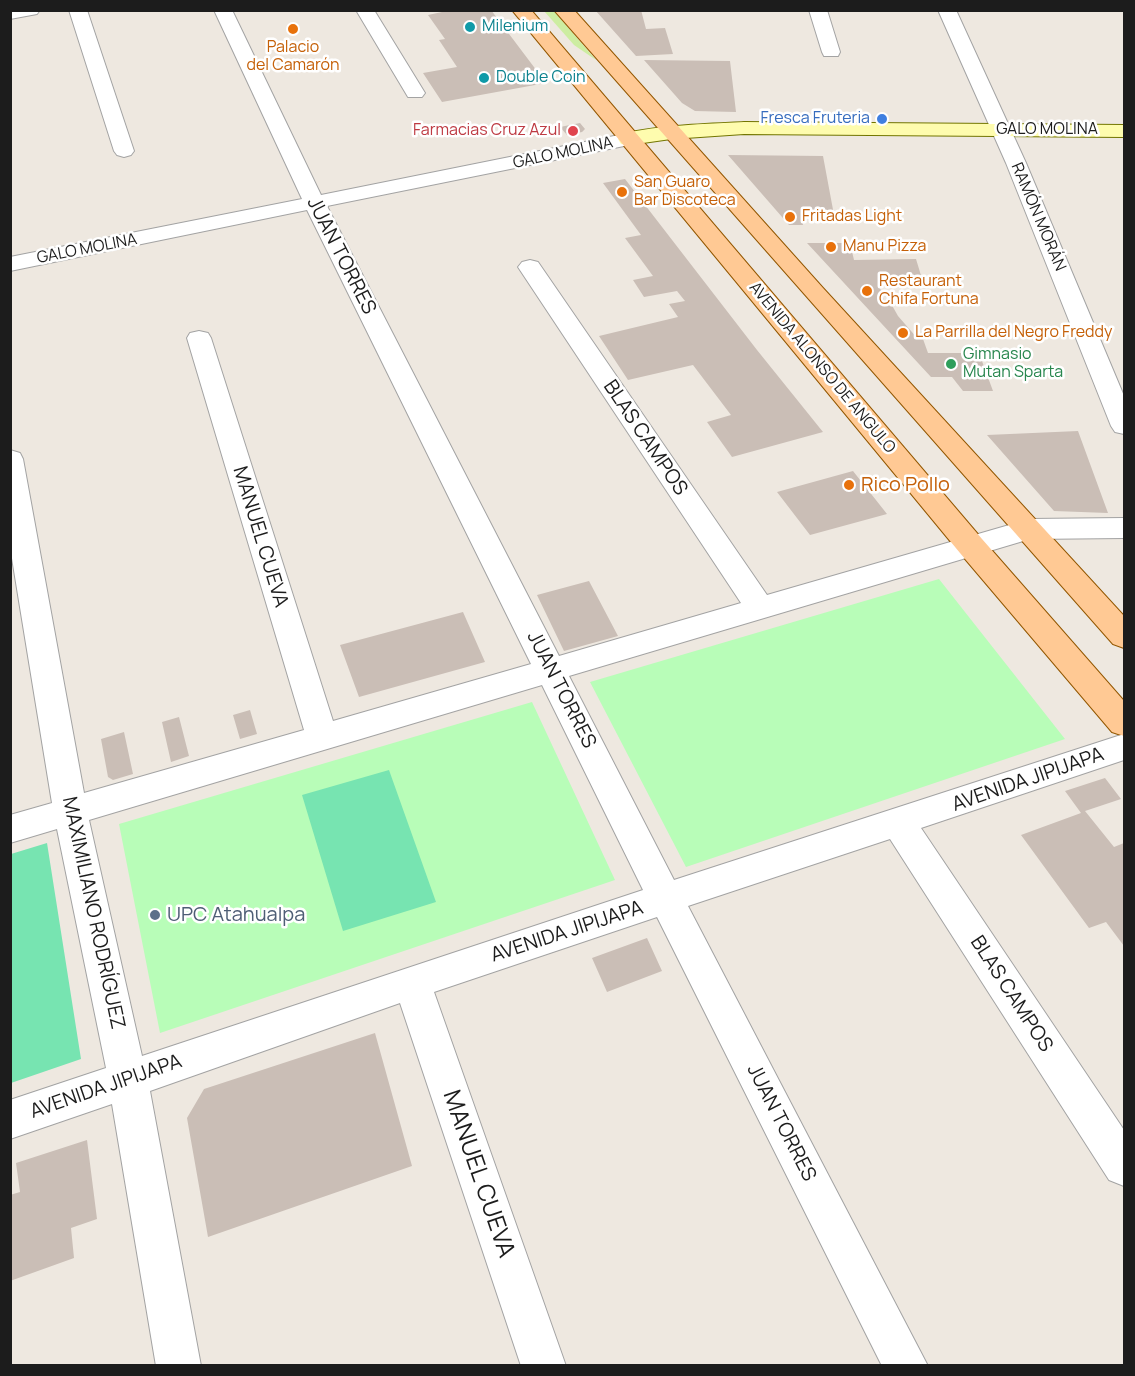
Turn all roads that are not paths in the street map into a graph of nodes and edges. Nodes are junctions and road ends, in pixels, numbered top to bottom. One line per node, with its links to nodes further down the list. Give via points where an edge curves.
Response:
1 (31, 10): 9 (street)
2 (78, 10): 16 (street)
3 (223, 10): 17 (street, JUAN TORRES)
4 (364, 10): 11 (street)
5 (521, 10): 15 (main road, AVENIDA ALONSO DE ANGULO)
6 (563, 10): 14 (main road)
7 (818, 10): 10 (street)
8 (947, 10): 12 (street, RAMÓN MORÁN)
9 (10, 14)
10 (831, 52)
11 (415, 93)
12 (1001, 130): 13 (street, GALO MOLINA); 14 (street, GALO MOLINA, via 744,128); 21 (street, RAMÓN MORÁN)
13 (1125, 131)
14 (671, 133): 15 (street, GALO MOLINA); 24 (main road)
15 (629, 139): 17 (street, GALO MOLINA); 25 (main road, AVENIDA ALONSO DE ANGULO)
16 (124, 151)
17 (315, 204): 18 (street, GALO MOLINA); 28 (street, JUAN TORRES)
18 (10, 264)
19 (530, 267): 26 (street, BLAS CAMPOS)
20 (199, 338): 30 (street, MANUEL CUEVA)
21 (1125, 426)
22 (10, 459): 32 (street, MAXIMILIANO RODRÍGUEZ)
23 (1125, 528): 24 (street)
24 (1030, 529): 25 (street); 27 (main road)
25 (971, 546): 26 (street); 29 (main road, AVENIDA ALONSO DE ANGULO)
26 (760, 608): 28 (street)
27 (1125, 636)
28 (552, 670): 30 (street); 35 (street, JUAN TORRES)
29 (1125, 723)
30 (322, 736): 32 (street)
31 (1125, 747): 33 (street, AVENIDA JIPIJAPA)
32 (70, 811): 34 (street); 37 (street, MAXIMILIANO RODRÍGUEZ)
33 (898, 823): 35 (street, AVENIDA JIPIJAPA); 39 (street, BLAS CAMPOS)
34 (10, 829)
35 (666, 899): 36 (street, AVENIDA JIPIJAPA); 42 (street, JUAN TORRES)
36 (412, 982): 37 (street, AVENIDA JIPIJAPA); 41 (street, MANUEL CUEVA)
37 (128, 1079): 38 (street, AVENIDA JIPIJAPA); 40 (street, MAXIMILIANO RODRÍGUEZ)
38 (10, 1120)
39 (1125, 1165)
40 (179, 1365)
41 (544, 1365)
42 (906, 1365)

